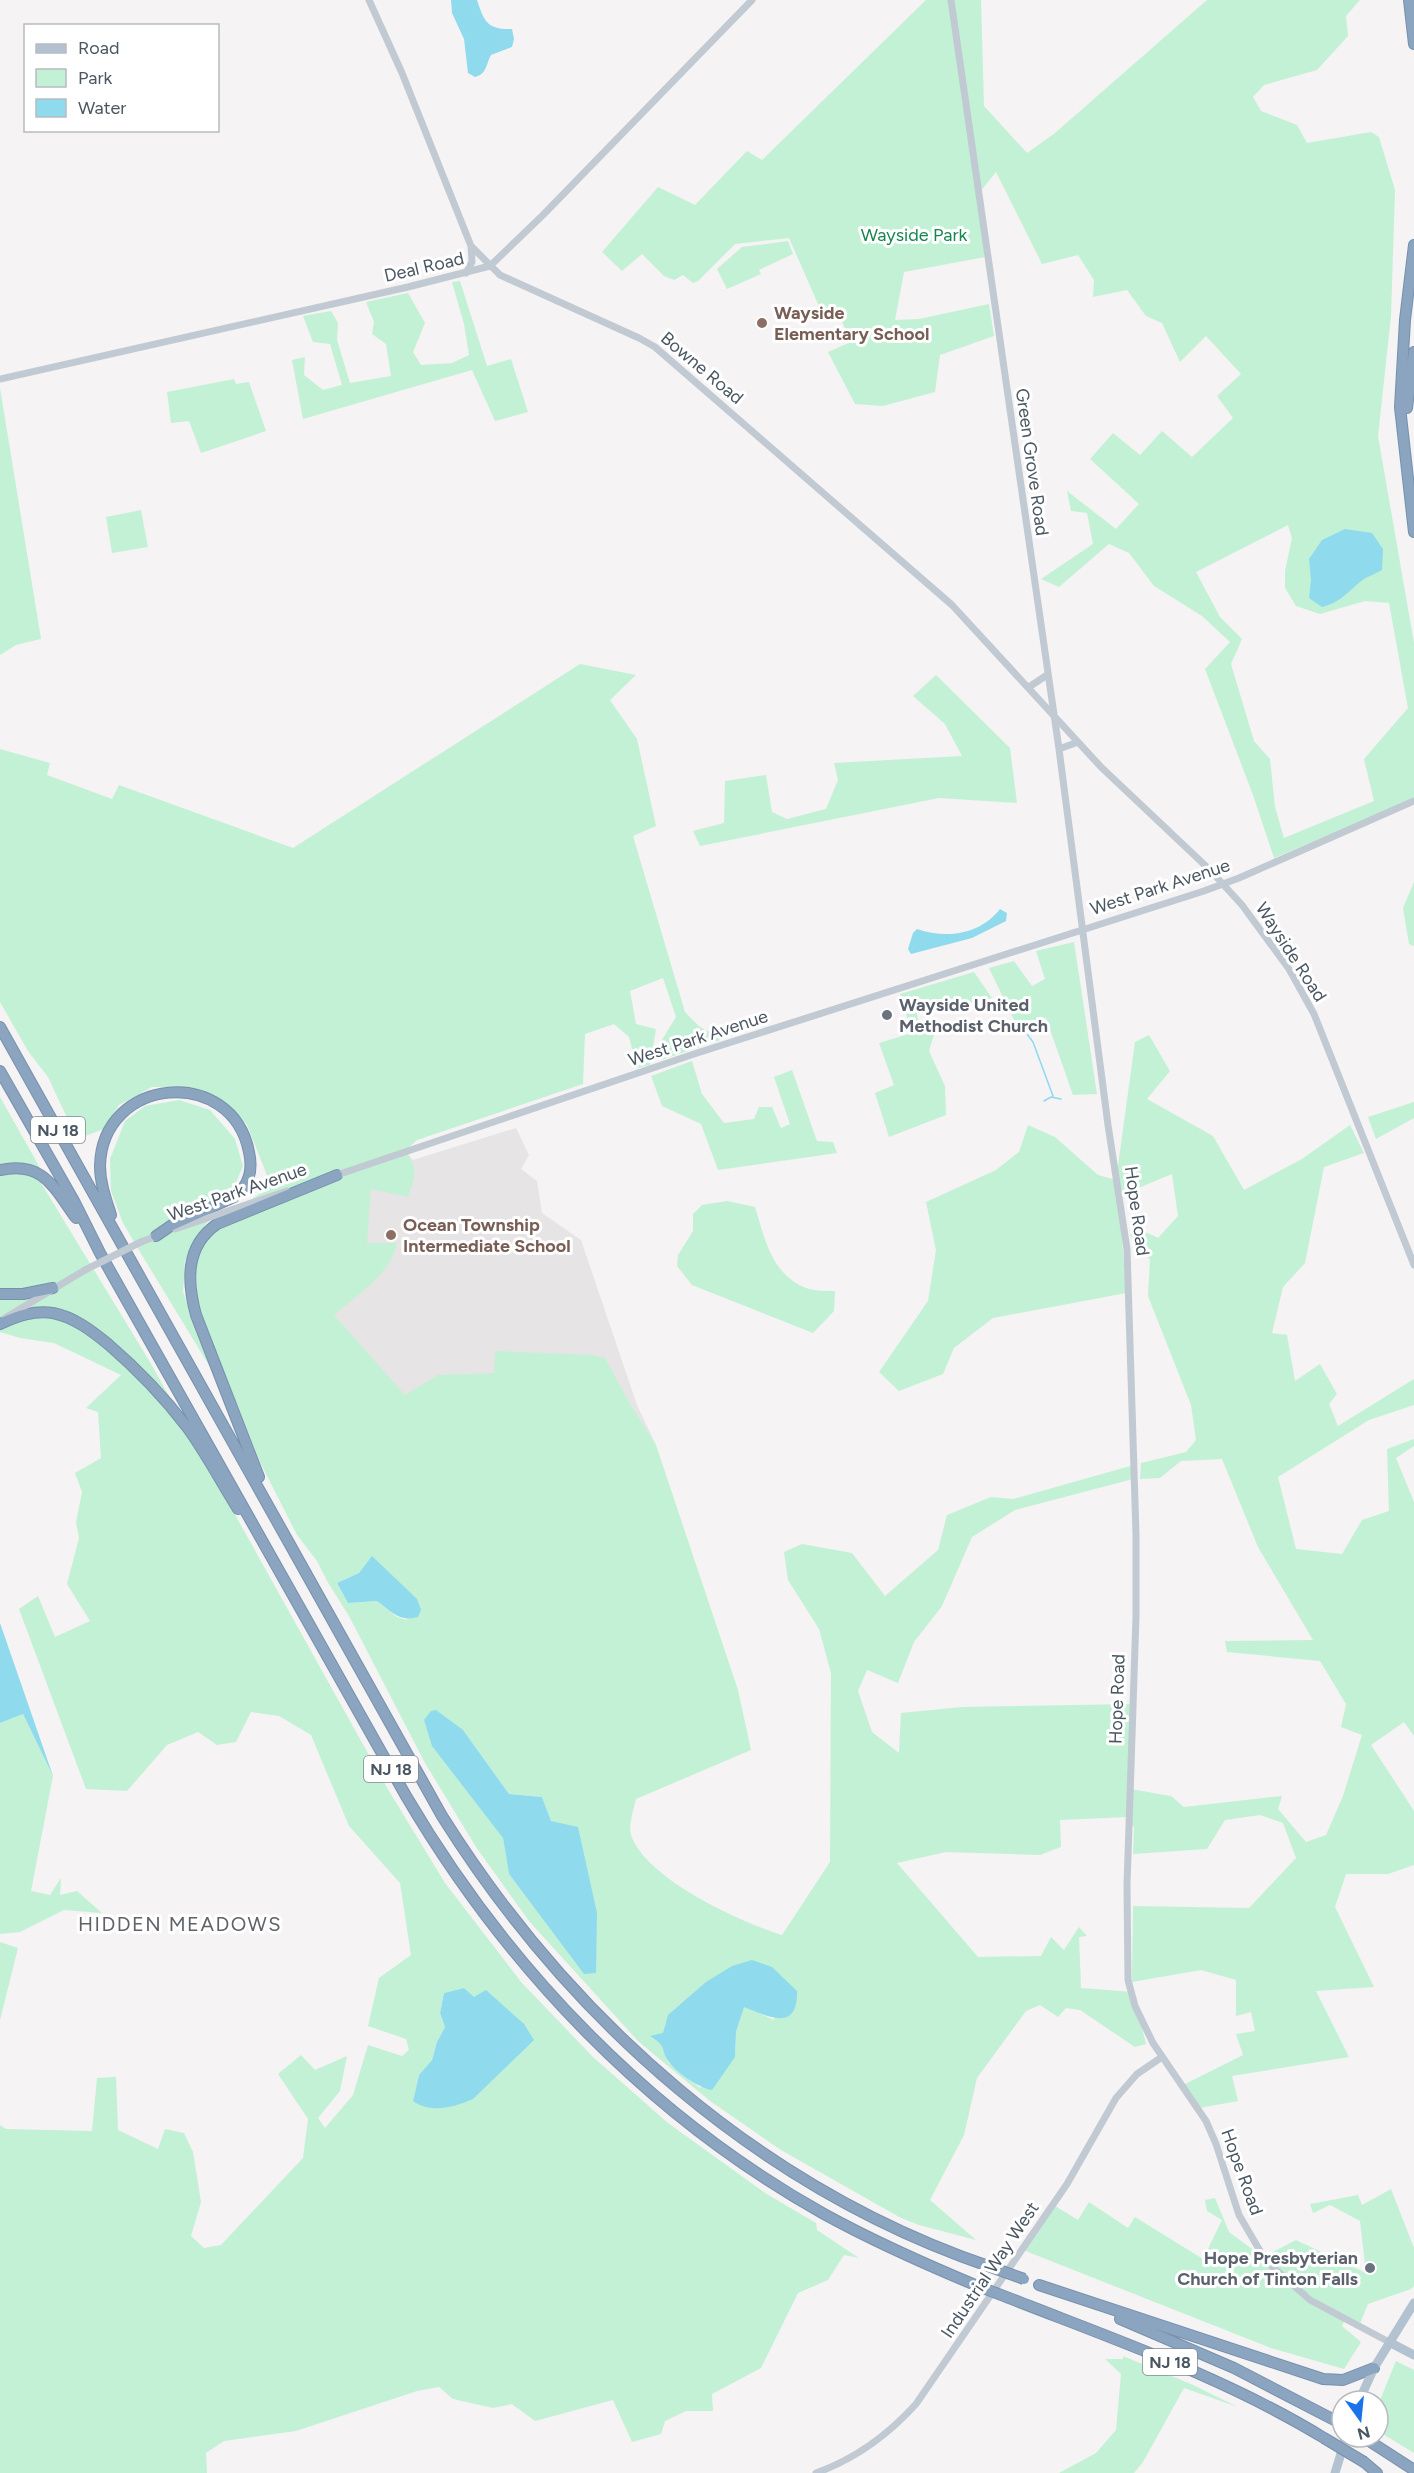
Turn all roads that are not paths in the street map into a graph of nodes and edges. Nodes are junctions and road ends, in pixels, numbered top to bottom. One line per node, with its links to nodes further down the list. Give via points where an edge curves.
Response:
1 (369, 0): 7 (street, Bowne Road)
2 (752, 0): 8 (street, Deal Road)
3 (951, 0): 14 (street, Green Grove Road)
4 (1409, 0): 5 (highway)
5 (1414, 44)
6 (1414, 245): 12 (highway, via 1400,407)
7 (471, 246): 8 (street, Bowne Road); 9 (street, via 472,262)
8 (490, 266): 9 (street, Deal Road); 15 (street, Bowne Road, via 500,275 655,347 952,605)
9 (466, 273): 11 (street, Deal Road)
10 (1414, 352): 12 (highway)
11 (0, 379)
12 (1405, 449): 13 (highway)
13 (1414, 532)
14 (1047, 675): 15 (street); 16 (street, Green Grove Road)
15 (1029, 687): 16 (street, Bowne Road)
16 (1053, 713): 17 (street, Wayside Road); 18 (street, Green Grove Road)
17 (1078, 742): 18 (street); 20 (street, Wayside Road)
18 (1059, 749): 21 (street, Green Grove Road)
19 (1414, 801): 20 (street, West Park Avenue)
20 (1223, 884): 21 (street, West Park Avenue); 29 (street, Wayside Road, via 1264,933 1307,1000)
21 (1082, 929): 25 (street, West Park Avenue); 35 (street, Hope Road, via 1125,1229 1130,1304 1136,1605 1127,1973 1135,2006)
22 (0, 1027): 26 (highway, NJ 18)
23 (0, 1071): 28 (highway, NJ 18)
24 (0, 1170): 28 (highway, via 26,1169 50,1180)
25 (337, 1175): 27 (street, West Park Avenue); 33 (highway, via 217,1224 200,1240 190,1263 196,1315)
26 (117, 1233): 27 (highway, via 100,1175 109,1131 125,1111 145,1097 168,1092 193,1093 218,1105 237,1124 249,1150 250,1174 242,1191 234,1197); 33 (highway, NJ 18)
27 (156, 1236): 30 (street, West Park Avenue, bridge)
28 (93, 1241): 34 (highway, NJ 18)
29 (1414, 1265)
30 (52, 1288): 31 (highway); 32 (street, West Park Avenue)
31 (0, 1294)
32 (0, 1322): 34 (highway, via 32,1312 58,1314 89,1329 117,1352 186,1427)
33 (269, 1505): 36 (highway, NJ 18, bridge, via 442,1816 493,1893 576,1992 621,2038 749,2142 830,2193 944,2249)
34 (294, 1597): 45 (highway, NJ 18, bridge, via 406,1796 493,1927 580,2026 658,2099 749,2167 861,2234 980,2287 1161,2357 1254,2400)
35 (1162, 2056): 38 (street, Hope Road, via 1206,2121 1239,2215 1266,2262 1310,2300); 47 (street, Industrial Way West, via 1137,2074 1116,2098 1067,2184 916,2404 868,2446)
36 (1039, 2285): 40 (highway, via 1323,2379 1343,2380); 42 (highway, NJ 18, via 1185,2345)
37 (1414, 2303): 38 (main road)
38 (1389, 2342): 39 (main road, Hope Road); 40 (main road)
39 (1414, 2355)
40 (1374, 2368): 41 (main road)
41 (1364, 2389)
42 (1330, 2418)
43 (1342, 2449): 48 (main road)
44 (1382, 2449): 46 (highway)
45 (1373, 2469)
46 (1414, 2470)
47 (816, 2473)
48 (1335, 2473)

